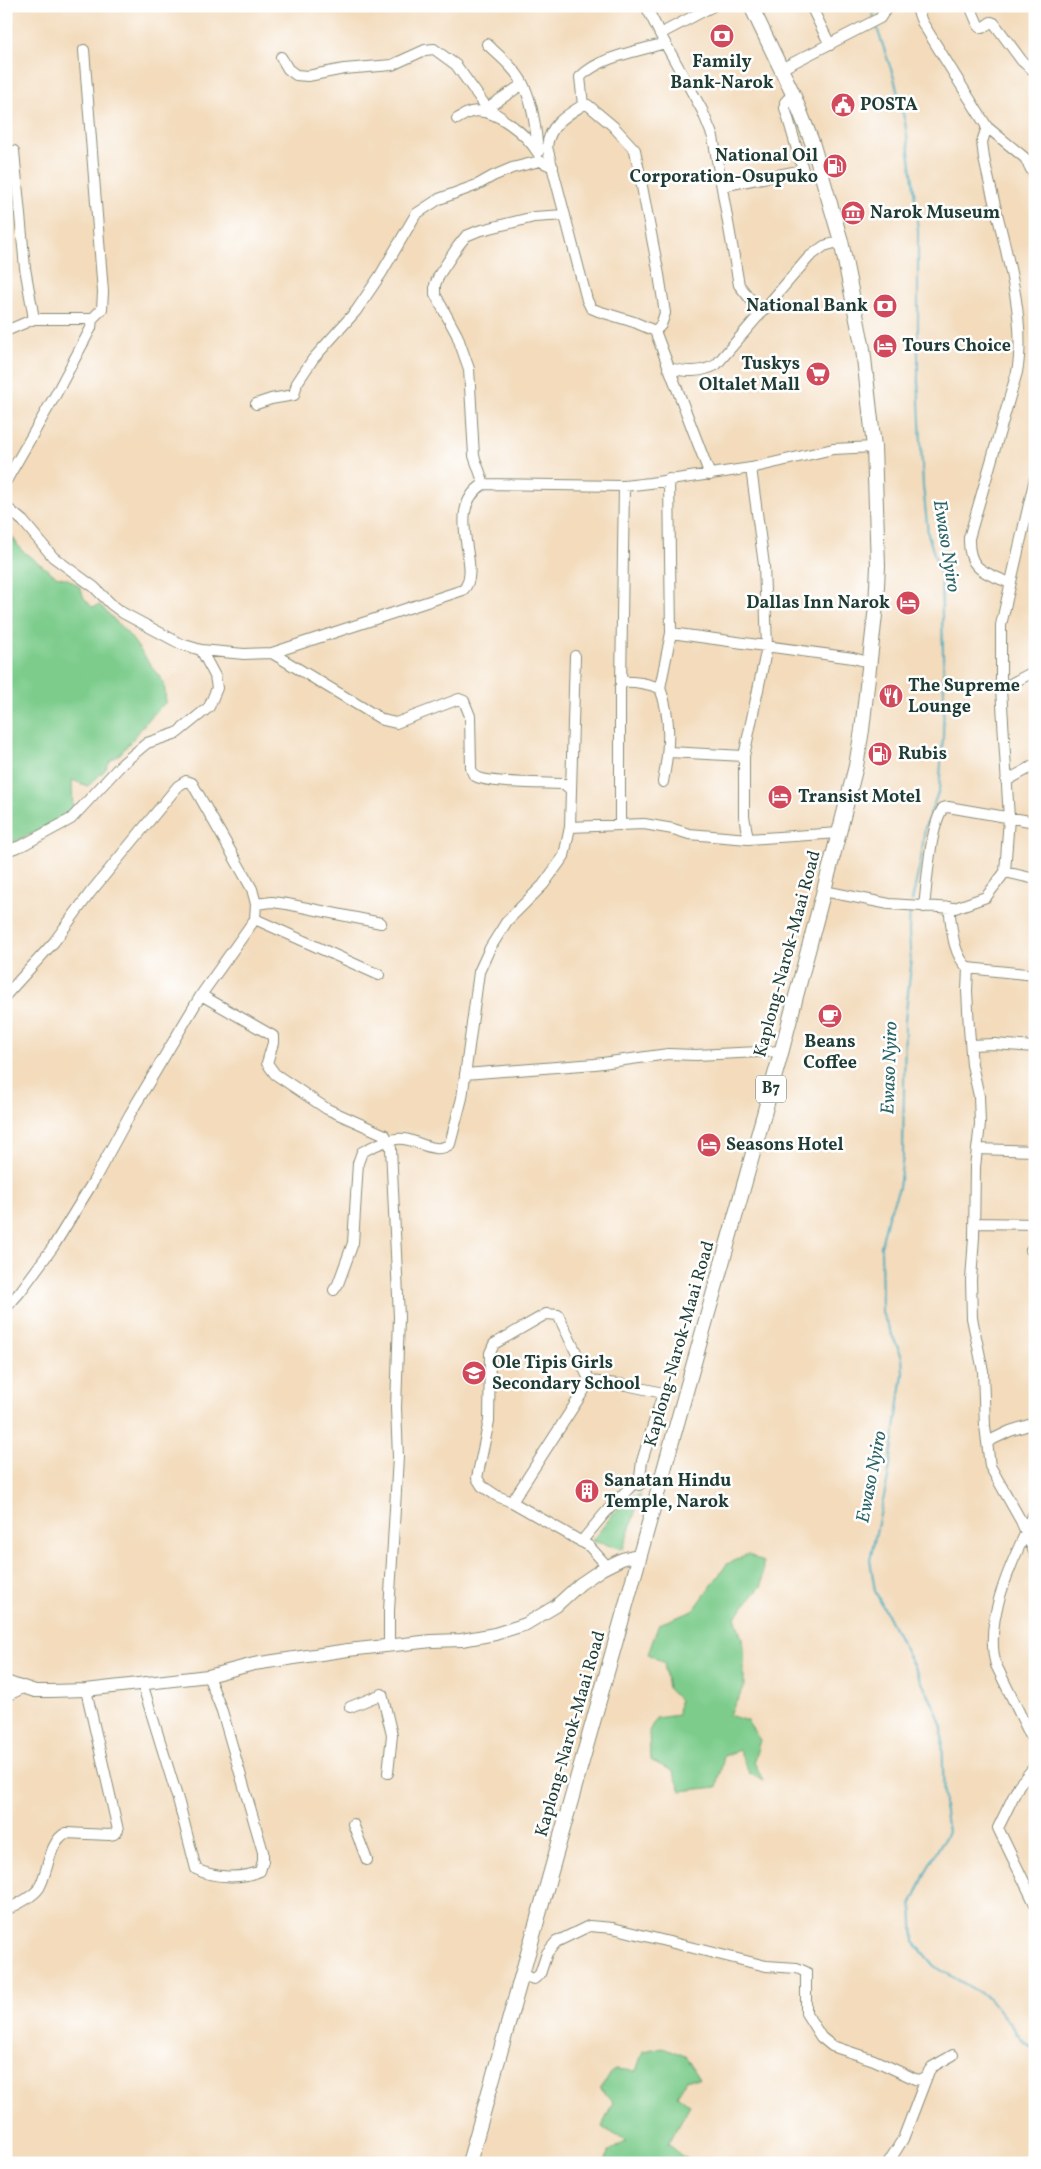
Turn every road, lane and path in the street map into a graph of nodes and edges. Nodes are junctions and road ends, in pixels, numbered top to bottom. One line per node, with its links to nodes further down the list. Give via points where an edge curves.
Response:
1 (646, 6): 8 (street)
2 (713, 6): 8 (street)
3 (751, 6): 13 (highway, Kaplong-Narok-Maai Road / B7)
4 (811, 6): 10 (street)
5 (888, 6): 10 (street, via 880,18)
6 (916, 6): 21 (street, via 922,22)
7 (970, 6): 14 (street, via 979,27 994,23 1022,61)
8 (662, 38): 17 (street, via 590,67 580,77); 26 (street, via 712,132)
9 (487, 44): 15 (street, via 512,68)
10 (830, 45): 13 (street)
11 (84, 50): 31 (street, via 104,292 102,310)
12 (281, 57): 18 (street, via 296,75 308,76 392,65 434,49 456,66)
13 (781, 69): 16 (highway, Kaplong-Narok-Maai Road / B7)
14 (1035, 72)
15 (523, 84): 18 (street); 23 (street)
16 (793, 94): 26 (street, via 785,102 785,108 803,170); 28 (highway, Kaplong-Narok-Maai Road / B7, via 812,142)
17 (583, 105): 24 (street, via 562,119 551,133 547,147); 33 (street, via 588,105 613,126 635,150 665,313)
18 (488, 108): 19 (street)
19 (502, 118): 20 (street, via 471,112); 23 (street, via 526,137)
20 (457, 119)
21 (987, 127): 25 (street, via 1025,158); 45 (street, via 982,142 984,158 1013,288 1021,353 969,545 970,557 982,572)
22 (14, 151): 30 (street)
23 (539, 156): 24 (street); 35 (street, via 439,199 416,214 381,274 356,311 313,360 297,383 294,395)
24 (553, 167): 27 (street)
25 (1035, 177)
26 (722, 186): 29 (street, via 739,285 756,305)
27 (566, 215): 33 (street, via 591,308); 42 (street, via 534,216 466,236 435,285 435,294 457,334 469,369 474,456)
28 (840, 241): 29 (street, via 813,254); 36 (highway, Kaplong-Narok-Maai Road / B7, via 863,349)
29 (759, 316): 34 (street, via 716,365 694,372)
30 (34, 319): 31 (street); 32 (street)
31 (92, 319): 41 (street, via 91,328 56,394)
32 (6, 331)
33 (655, 332): 34 (street)
34 (668, 368): 38 (street)
35 (256, 404)
36 (874, 447): 37 (street, via 833,449); 51 (highway, Kaplong-Narok-Maai Road / B7, via 878,566)
37 (751, 468): 38 (street); 47 (street, via 764,565)
38 (710, 475): 40 (street)
39 (1035, 478): 45 (street)
40 (669, 479): 43 (street); 46 (street)
41 (6, 481)
42 (484, 484): 43 (street); 49 (street, via 470,494 466,506 469,575 463,590)
43 (624, 486): 53 (street)
44 (6, 507): 48 (street, via 23,521 53,557 123,613 181,644)
45 (1010, 583): 55 (street, via 1001,625)
46 (671, 633): 47 (street); 54 (street)
47 (767, 648): 51 (street); 57 (street)
48 (201, 650): 49 (street, via 249,655); 68 (street, via 216,676 217,688 210,707 176,733 147,743 122,764 71,819)
49 (272, 653): 61 (street, via 383,720 396,723 459,699 464,701 470,716 473,775 501,781 564,784)
50 (575, 656): 61 (street)
51 (868, 662): 66 (highway, Kaplong-Narok-Maai Road / B7, via 860,739)
52 (1035, 671): 55 (street)
53 (621, 684): 54 (street, via 637,682); 64 (street)
54 (660, 688): 56 (street, via 668,713)
55 (1001, 689): 59 (street)
56 (669, 752): 57 (street); 60 (street)
57 (744, 756): 67 (street, via 744,816)
58 (1035, 765): 59 (street)
59 (1006, 781): 62 (street)
60 (663, 782)
61 (571, 790): 65 (street)
62 (1009, 818): 63 (street); 69 (street); 73 (street, via 943,808 933,840)
63 (1035, 822)
64 (620, 824): 65 (street); 67 (street, via 673,828 716,838)
65 (570, 827): 85 (street, via 564,856 543,885 507,921 482,963)
66 (840, 833): 67 (street); 71 (highway, Kaplong-Narok-Maai Road / B7)
67 (748, 839)
68 (6, 852)
69 (1005, 872): 70 (street); 74 (street, via 986,897 963,906)
70 (1035, 879)
71 (824, 891): 73 (street, via 889,904); 84 (highway, Kaplong-Narok-Maai Road / B7)
72 (256, 904): 75 (street); 76 (street, via 287,904); 80 (street, via 252,889 194,786 184,781 106,873 54,942)
73 (924, 907): 74 (street)
74 (949, 907): 77 (street, via 953,940 959,957)
75 (255, 918): 78 (street); 81 (street)
76 (381, 923)
77 (968, 968): 79 (street); 82 (street)
78 (380, 975)
79 (1035, 975)
80 (6, 995)
81 (201, 995): 86 (street, via 273,1036 267,1064 275,1074 327,1109 380,1132); 92 (street, via 93,1182 43,1261)
82 (971, 1045): 83 (street); 87 (street, via 979,1096)
83 (1035, 1047)
84 (781, 1051): 85 (street, via 668,1054 595,1064); 96 (highway, Kaplong-Narok-Maai Road / B7)
85 (465, 1074): 86 (street, via 450,1144 430,1148 403,1138)
86 (388, 1140): 91 (street, via 365,1150 360,1156 353,1243); 105 (street, via 399,1317 398,1457)
87 (977, 1150): 88 (street); 89 (street)
88 (1035, 1151)
89 (974, 1224): 90 (street); 95 (street, via 971,1306 983,1371)
90 (1035, 1224)
91 (334, 1290)
92 (6, 1308)
93 (590, 1381): 97 (street, via 662,1393); 98 (street); 98 (street, via 558,1315 546,1314 490,1348 489,1421 477,1478 482,1486)
94 (1035, 1423): 95 (street, via 1010,1430)
95 (987, 1442): 100 (street, via 990,1466)
96 (661, 1482): 97 (street, via 646,1479); 102 (highway, Kaplong-Narok-Maai Road / B7)
97 (638, 1485): 101 (street, via 634,1483 623,1493)
98 (512, 1502): 101 (street)
99 (1035, 1512): 100 (street)
100 (1025, 1531): 103 (street); 113 (street, via 1003,1590 992,1635 996,1665)
101 (581, 1542): 104 (street)
102 (641, 1554): 104 (main road); 121 (highway, Kaplong-Narok-Maai Road / B7)
103 (1035, 1554)
104 (607, 1566): 105 (main road, via 556,1606 517,1627 462,1640)
105 (389, 1646): 106 (main road, via 254,1664)
106 (208, 1676): 108 (main road); 108 (street, via 222,1711 262,1852 260,1871 252,1874 217,1876 196,1868)
107 (6, 1681): 109 (street)
108 (142, 1683): 110 (main road)
109 (23, 1687): 110 (main road, via 35,1691); 111 (main road)
110 (86, 1690): 120 (street, via 118,1830 109,1835 60,1835 38,1889)
111 (6, 1695)
112 (350, 1707): 116 (street, via 382,1694 392,1735)
113 (1032, 1734): 114 (street)
114 (1035, 1745)
115 (1035, 1766): 119 (street, via 1019,1785 998,1828)
116 (388, 1773)
117 (353, 1824): 118 (street)
118 (367, 1860)
119 (1035, 1904)
120 (6, 1910)
121 (522, 1975): 123 (street, via 534,1979 540,1974 547,1953 556,1942 589,1926 613,1928 766,1966 797,1968 806,1972 806,2013 826,2042 915,2079); 124 (highway, Kaplong-Narok-Maai Road / B7)
122 (953, 2056): 123 (street, via 932,2067)
123 (927, 2076): 125 (street, via 903,2139)
124 (469, 2163)
125 (888, 2163)

